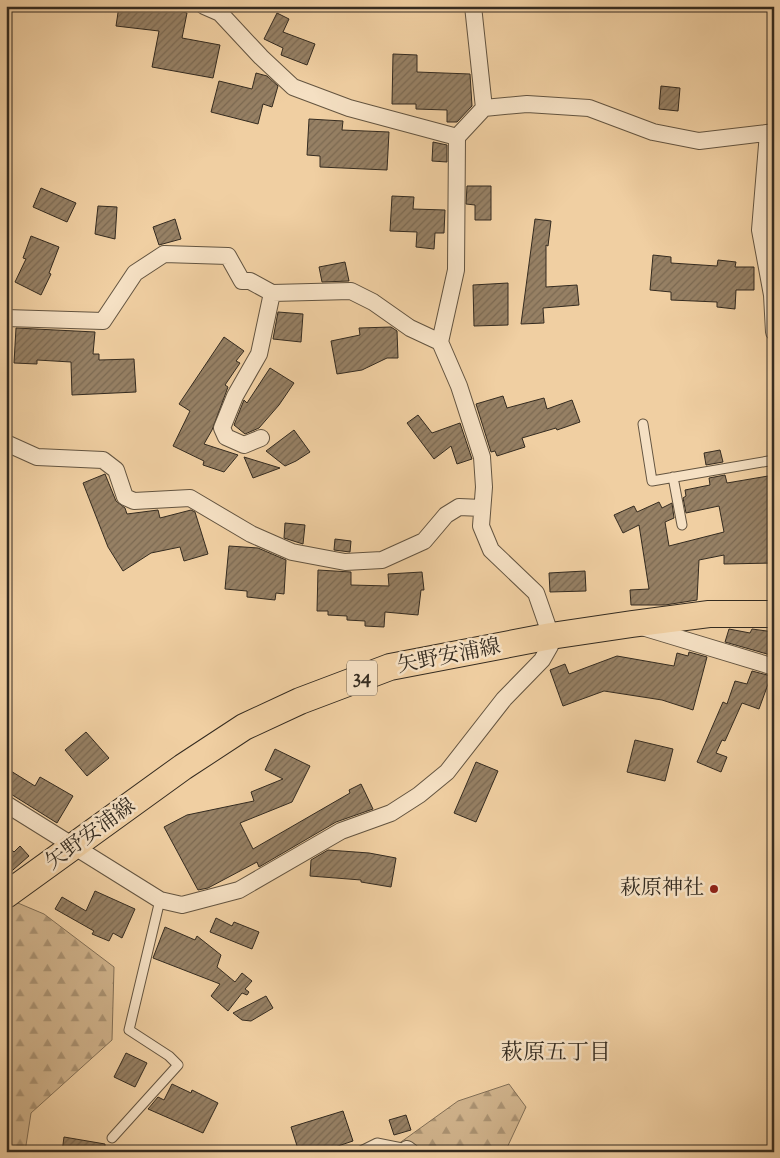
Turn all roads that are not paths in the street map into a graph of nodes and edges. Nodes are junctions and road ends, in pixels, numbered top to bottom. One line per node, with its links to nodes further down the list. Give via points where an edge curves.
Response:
1 (204, 6): 5 (street, via 220,13 293,87 349,108)
2 (473, 6): 3 (street)
3 (484, 108): 4 (street, via 527,104 589,108 653,132 699,141); 5 (street)
4 (771, 132): 7 (street, via 760,230)
5 (457, 137): 10 (street, via 456,270)
6 (272, 293): 8 (street, via 250,281 242,281 228,256 164,254 136,273 103,321); 10 (street, via 351,291 410,328); 12 (street, via 259,354 235,396 222,428 226,437 244,445)
7 (773, 295): 9 (street)
8 (6, 318)
9 (774, 332)
10 (440, 342): 16 (street, via 459,386 482,457)
11 (643, 424): 15 (lane, via 652,481)
12 (261, 438)
13 (6, 442): 16 (street, via 37,457 103,460 116,470 125,497 134,501 190,498 251,534 292,552 344,562 382,560 424,541 446,515 459,507)
14 (774, 460): 15 (lane)
15 (673, 477): 17 (lane)
16 (482, 508): 20 (street, via 481,526 491,550 536,593)
17 (682, 525)
18 (774, 614): 19 (main road, 矢野安浦線 / 34, via 709,614)
19 (632, 624): 20 (main road, 矢野安浦線 / 34); 21 (street)
20 (551, 636): 23 (main road, 矢野安浦線 / 34, via 390,667 300,701 244,727); 25 (street, via 550,646 542,660 504,699 447,772 419,795 391,813 342,831 239,890 182,905)
21 (774, 667)
22 (6, 804): 23 (street)
23 (76, 846): 24 (main road, 矢野安浦線 / 34); 25 (street)
24 (6, 895)
25 (160, 900): 26 (lane, via 129,1030 178,1065)
26 (112, 1138)
27 (409, 1150): 28 (lane, via 377,1143)
28 (359, 1152)

